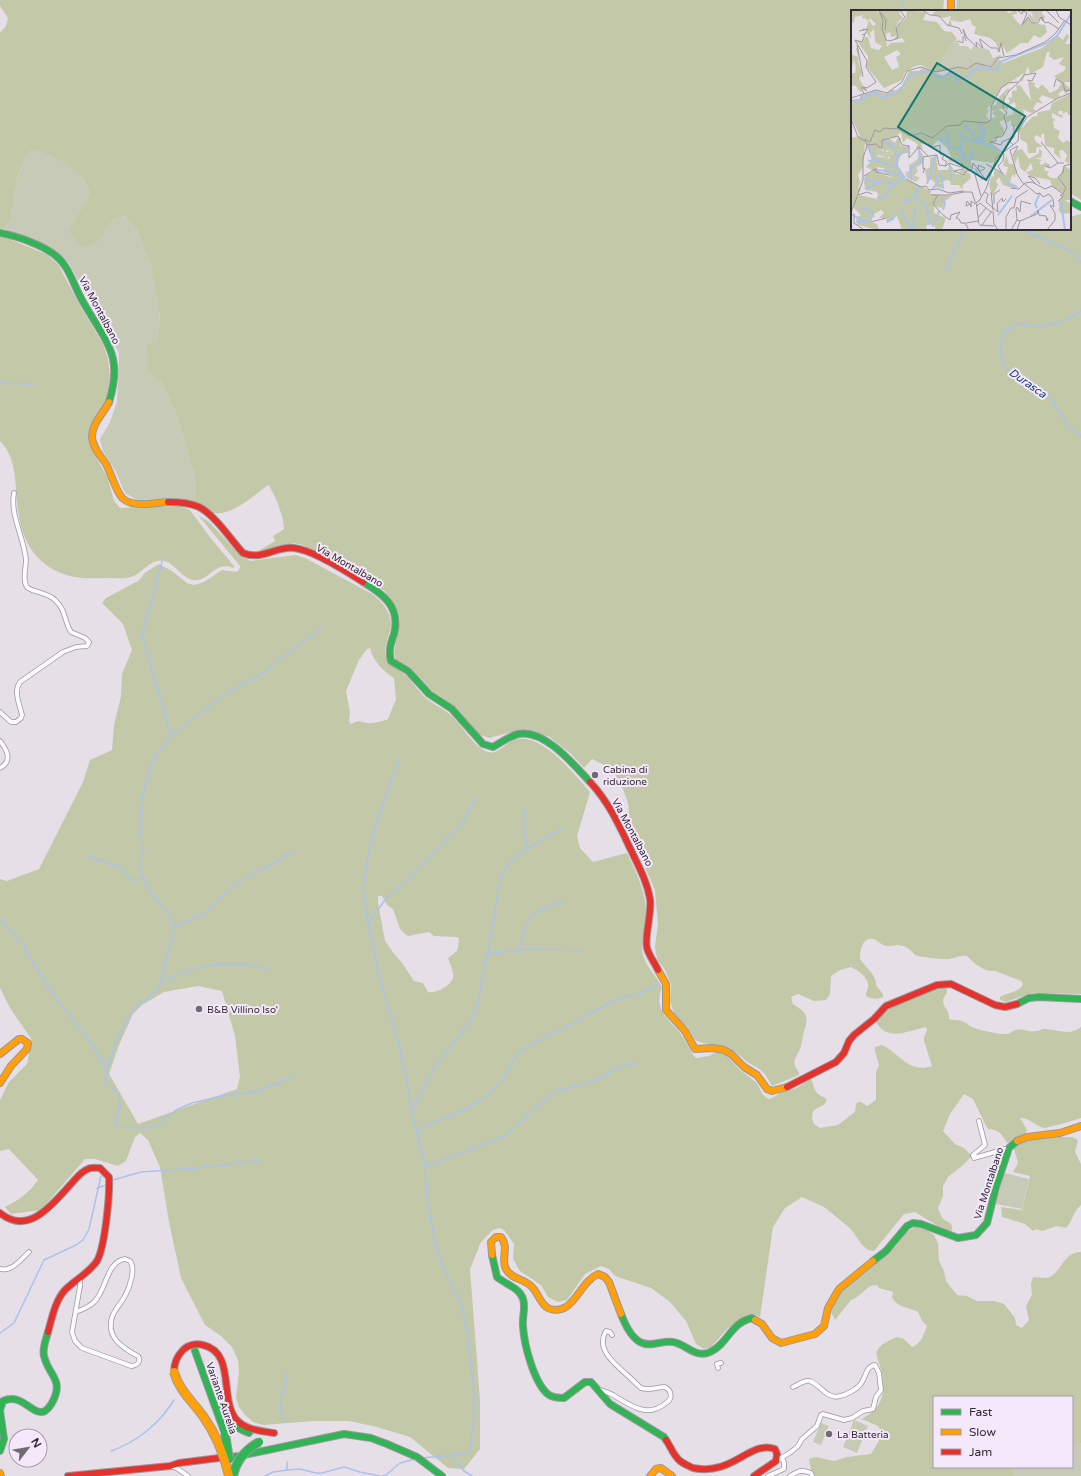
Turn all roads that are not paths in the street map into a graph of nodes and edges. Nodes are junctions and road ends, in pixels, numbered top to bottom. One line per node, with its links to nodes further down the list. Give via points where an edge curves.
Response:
1 (1071, 202): 2 (main road)
2 (1081, 207)
3 (0, 233): 8 (main road, Via Montalbano, via 48,250 62,261 107,343 113,360 113,389 109,403 94,426 92,438 124,500 132,504 178,502 199,507 210,514 247,555 260,555 289,548 299,549 317,556 374,588 387,599 395,619 396,626 389,650 392,661 408,671 429,694 452,709 480,741 486,746 493,747 517,734 541,738 562,753 597,789 614,814 646,881 650,900 647,950 666,984 666,1010 685,1031 695,1049 717,1048 728,1052 757,1075 767,1089 772,1091 790,1086 836,1062 854,1035 888,1005 937,985 952,984 1001,1007 1038,997)
4 (14, 493): 5 (street, via 15,518 26,559 27,587 49,594 64,611 71,632 89,642 87,646 63,652 20,682 17,686 22,715 19,721 11,722)
5 (0, 712)
6 (0, 741): 7 (street, via 8,756 6,764)
7 (0, 768)
8 (1081, 999)
9 (0, 1054): 10 (main road, via 18,1039 28,1043 27,1049)
10 (0, 1083)
11 (979, 1120): 13 (street, via 984,1145 975,1152 974,1158)
12 (1081, 1126): 13 (main road, Via Montalbano, via 1060,1133 1027,1136 1015,1141)
13 (1009, 1148): 24 (main road, Via Montalbano, via 987,1223 979,1232 958,1238 921,1224 910,1224 886,1251 839,1289 828,1308 824,1326 818,1332 787,1342 775,1341 762,1324 752,1318 735,1327 710,1353 699,1354 673,1342 643,1344 627,1328 605,1277 599,1274 593,1276 585,1282 572,1302 560,1310 552,1310 540,1302 531,1285 506,1271 505,1242 501,1237 494,1238 490,1246 495,1275 523,1298 526,1345 543,1388 551,1396 561,1399 587,1382 591,1382)
14 (0, 1213): 17 (main road, via 19,1222 37,1217 63,1195 82,1172 89,1168 100,1168 109,1177 110,1191 101,1253 96,1263)
15 (29, 1252): 16 (street, via 10,1269)
16 (0, 1269)
17 (80, 1277): 18 (street); 26 (main road, via 58,1299 43,1351 44,1358 56,1378 57,1390 54,1400 49,1408 39,1412 18,1399 10,1398 3,1402)
18 (76, 1312): 18 (street, via 72,1332 78,1345 131,1366 138,1364 138,1356 119,1345 111,1330 113,1313 128,1287 133,1268 130,1261 125,1258 118,1262 111,1269 95,1301 87,1308)
19 (612, 1335): 24 (street, via 606,1331 604,1337 611,1361 642,1388 653,1390 665,1387 670,1390 670,1400 648,1411 638,1409)
20 (195, 1351): 25 (main road, Variante Aurelia)
21 (721, 1363): 22 (street, via 717,1364)
22 (718, 1368)
23 (793, 1387): 30 (street, via 810,1381 827,1394 840,1396 860,1386 868,1368 873,1365 879,1372 881,1390 873,1409 863,1411 848,1420 821,1415 817,1426 798,1446)
24 (598, 1389): 30 (main road, via 610,1404 664,1437 680,1461 706,1474 726,1472 768,1447 777,1452)
25 (210, 1391): 27 (main road, via 226,1419 235,1427 254,1434); 36 (main road, Variante Aurelia, bridge, via 225,1434)
26 (0, 1410): 28 (main road)
27 (274, 1434): 36 (main road, bridge, via 250,1447 236,1464); 36 (main road, bridge, via 250,1429 236,1418 229,1405 222,1360 212,1347 201,1344 186,1348 178,1356 174,1372 181,1389 217,1439)
28 (2, 1439): 29 (main road)
29 (0, 1451)
30 (779, 1459): 40 (main road); 41 (street, via 784,1462 784,1469)
31 (170, 1466): 34 (main road); 35 (street); 37 (main road, bridge, via 239,1456 344,1434 371,1438 387,1444 417,1457)
32 (0, 1473): 33 (main road)
33 (1, 1476)
34 (68, 1476)
35 (188, 1476)
36 (231, 1476)
37 (442, 1476)
38 (650, 1476): 39 (main road, via 661,1468)
39 (672, 1476)
40 (754, 1476)
41 (768, 1476)
42 (790, 1476): 43 (street, via 805,1470)
43 (812, 1476)

